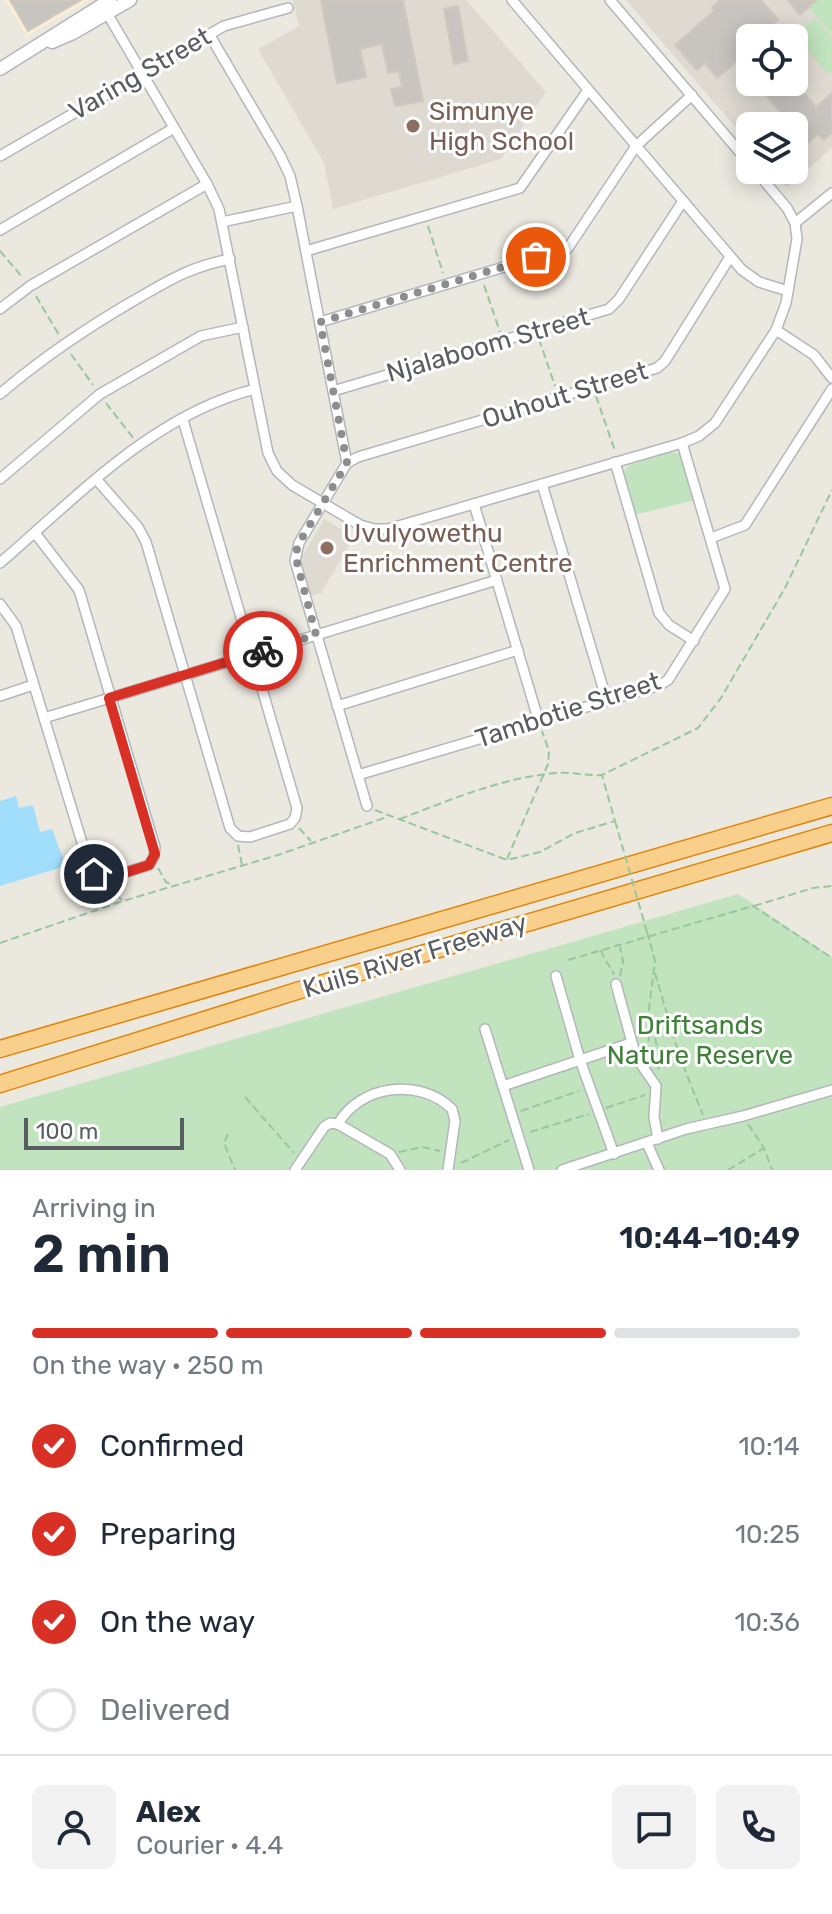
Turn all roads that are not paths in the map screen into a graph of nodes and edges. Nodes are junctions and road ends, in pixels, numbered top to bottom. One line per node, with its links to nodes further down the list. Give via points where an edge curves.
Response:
1 (130, 0): 4 (street)
2 (512, 0): 9 (street)
3 (610, 0): 10 (street)
4 (106, 6): 7 (street); 8 (street)
5 (288, 8): 6 (street, Varing Street)
6 (209, 34): 8 (street, Varing Street); 19 (street, via 280,155)
7 (0, 69)
8 (142, 73): 11 (street); 14 (street, Varing Street)
9 (588, 90): 12 (street); 23 (street, via 520,188)
10 (692, 95): 12 (street); 13 (street)
11 (174, 128): 15 (street); 22 (street)
12 (636, 146): 18 (street); 28 (street, via 568,248)
13 (736, 147)
14 (0, 156)
15 (207, 184): 20 (street); 27 (street, via 30,286)
16 (767, 184): 21 (street)
17 (832, 193): 21 (street)
18 (683, 201): 24 (street); 34 (street, Njalaboom Street, via 613,306 604,311)
19 (297, 206): 20 (street); 23 (street)
20 (222, 222): 25 (street)
21 (795, 223): 26 (street)
22 (0, 230)
23 (306, 251): 28 (street)
24 (730, 257): 26 (street, via 754,279); 39 (street, Ouhout Street, via 652,371)
25 (230, 259): 29 (street); 35 (street, via 189,269 87,328)
26 (788, 291): 30 (street)
27 (0, 309)
28 (320, 322): 34 (street)
29 (243, 327): 32 (street); 40 (street, via 201,336 100,394)
30 (776, 330): 31 (street, via 814,355); 37 (street, via 715,423)
31 (832, 378)
32 (255, 389): 36 (street, via 221,399); 43 (street, via 273,465 286,481)
33 (832, 389): 46 (street, via 745,525)
34 (333, 391): 39 (street)
35 (0, 394)
36 (183, 420): 41 (street, via 139,445); 53 (street)
37 (682, 443): 38 (street); 46 (street, Tambotie Street)
38 (617, 462): 42 (street); 51 (street, via 659,613)
39 (347, 463): 43 (street)
40 (0, 479)
41 (97, 480): 45 (street); 54 (street, via 143,536)
42 (542, 484): 44 (street); 58 (street)
43 (324, 504): 44 (street, via 360,525 381,529); 50 (street, via 295,555)
44 (474, 504): 48 (street)
45 (35, 533): 47 (street); 57 (street, via 79,590)
46 (711, 538): 51 (street, Tambotie Street, via 725,589)
47 (0, 563)
48 (497, 580): 50 (street); 52 (street)
49 (0, 604): 55 (street, via 13,619)
50 (316, 635): 53 (street); 59 (street)
51 (694, 641): 58 (street, Tambotie Street, via 665,683)
52 (518, 650): 59 (street); 61 (street)
53 (252, 655): 54 (street); 54 (street, via 297,808 292,822 250,837 238,836 228,824)
54 (185, 675): 57 (street)
55 (33, 685): 56 (street); 60 (street)
56 (0, 696)
57 (109, 698): 60 (street); 60 (street, via 155,847 149,865 108,878 97,877 89,868)
58 (607, 701): 61 (street, Tambotie Street)
59 (337, 706): 62 (street)
60 (44, 718)
61 (539, 722): 62 (street, Tambotie Street)
62 (358, 775): 63 (street)
63 (367, 806)
64 (832, 806): 70 (highway, Kuils River Freeway)
65 (832, 833): 72 (highway, Kuils River Freeway)
66 (556, 976): 71 (street)
67 (616, 984): 69 (street)
68 (485, 1029): 73 (street)
69 (631, 1043): 71 (street); 76 (street, via 656,1088)
70 (0, 1049)
71 (580, 1060): 73 (street); 78 (street)
72 (0, 1084)
73 (503, 1086): 82 (street)
74 (832, 1090): 76 (street)
75 (338, 1124): 79 (street, via 327,1125); 80 (street, via 390,1154); 81 (street, via 352,1106 396,1089 438,1099 452,1109 455,1121)
76 (658, 1139): 77 (street)
77 (647, 1143): 78 (street); 84 (street)
78 (614, 1154): 83 (street)
79 (295, 1170)
80 (400, 1170)
81 (448, 1170)
82 (529, 1170)
83 (562, 1170)
84 (659, 1170)

